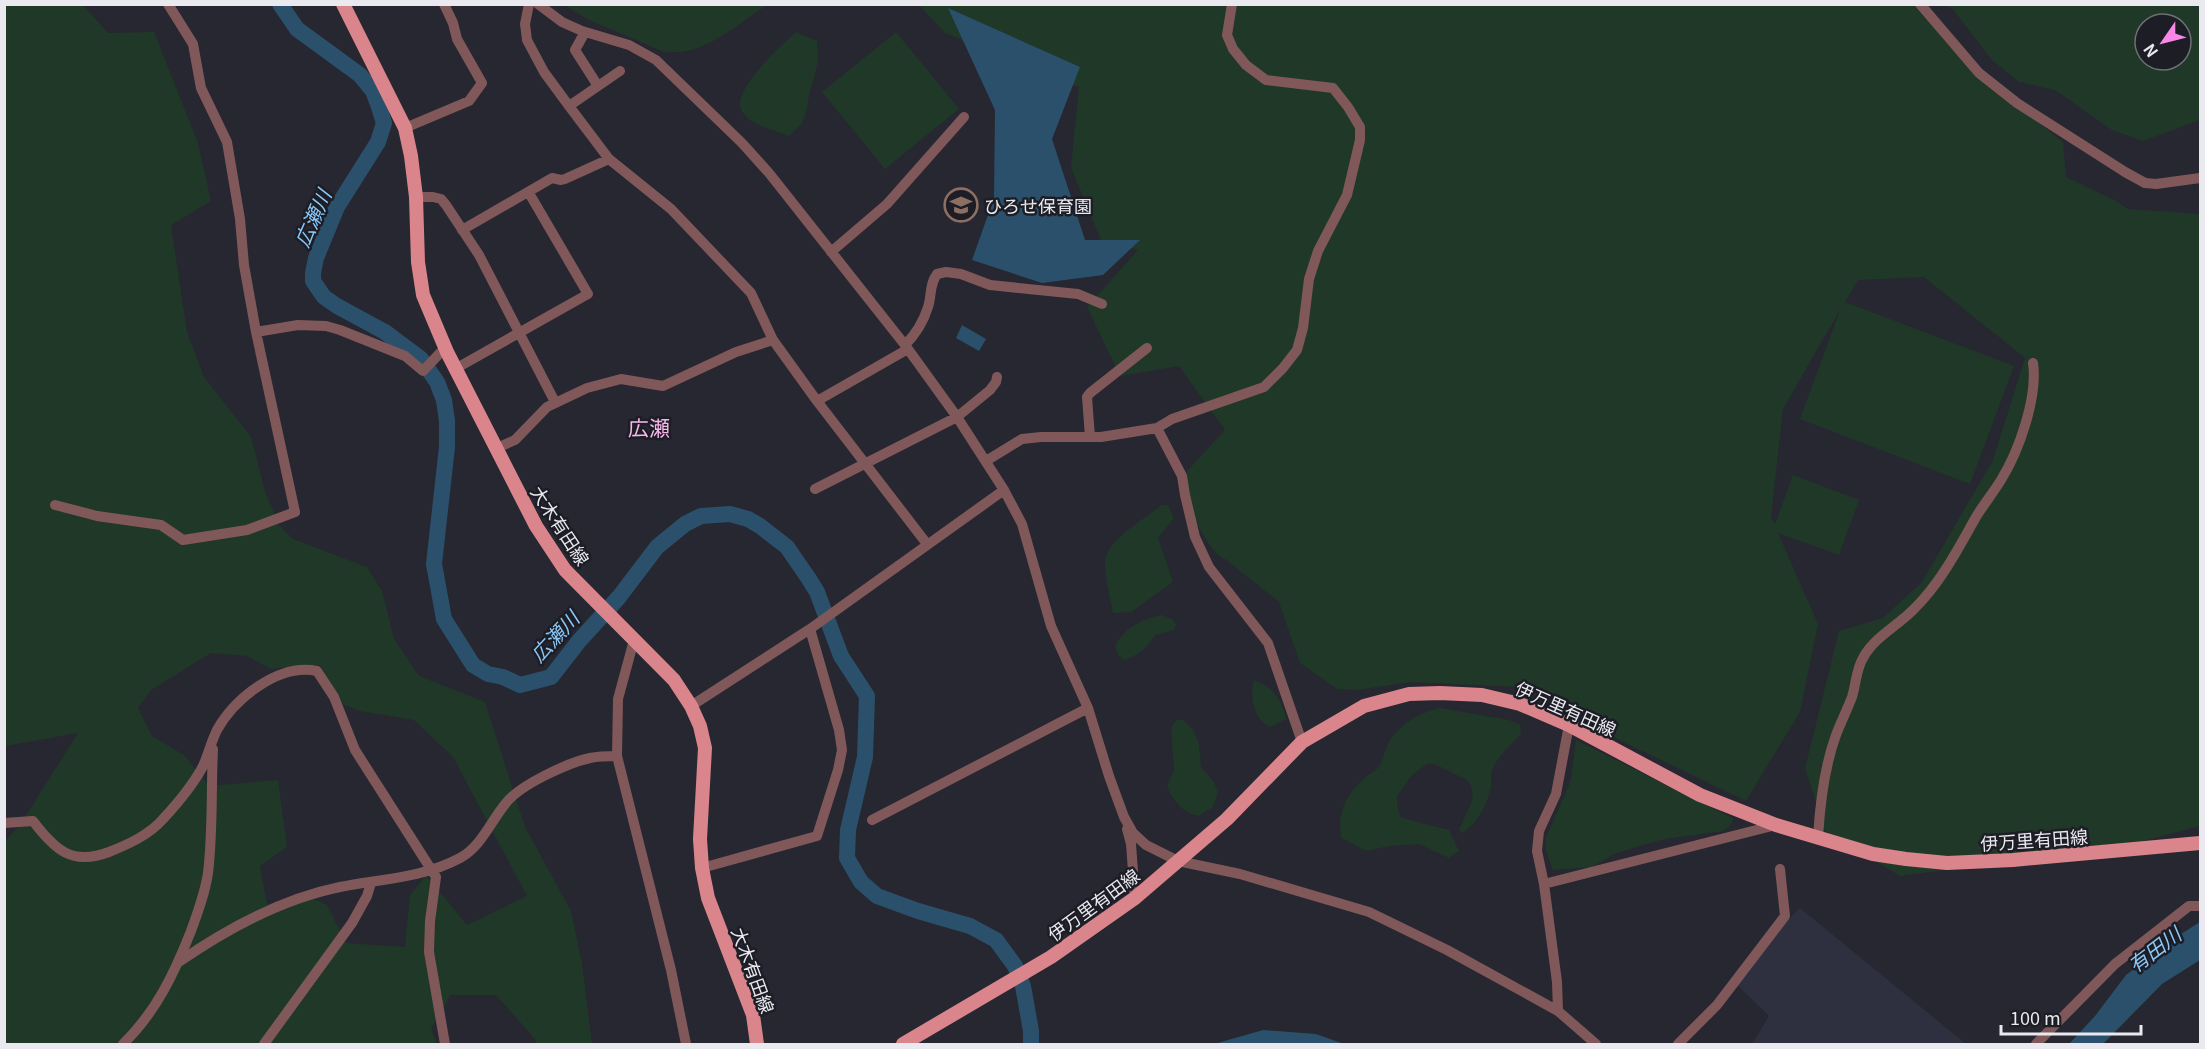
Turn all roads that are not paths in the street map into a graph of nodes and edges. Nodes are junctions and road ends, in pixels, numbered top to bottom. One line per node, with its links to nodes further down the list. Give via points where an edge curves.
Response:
1 (168, 4): 21 (street, via 193,44 201,88 227,142)
2 (343, 4): 13 (main road, 大木有田線)
3 (444, 4): 13 (street, via 457,39 482,82 469,100)
4 (529, 4): 11 (street, via 527,40)
5 (538, 4): 8 (street)
6 (1232, 4): 33 (street, via 1227,35 1246,65 1266,80 1333,88 1360,127 1360,140 1347,195 1318,251 1309,279 1297,350 1264,387 1172,419)
7 (1920, 4): 15 (street, via 1978,73 2017,103 2125,172 2145,183 2156,184)
8 (585, 32): 10 (street, via 575,51); 19 (street, via 629,45 656,60 742,143)
9 (620, 71): 10 (street)
10 (598, 86): 11 (street)
11 (569, 106): 14 (street)
12 (964, 117): 19 (street, via 887,204)
13 (405, 129): 17 (main road, 大木有田線)
14 (609, 159): 16 (street, via 561,180 552,178); 23 (street, via 671,209 751,293)
15 (2200, 178)
16 (529, 193): 18 (street); 22 (street, via 588,294)
17 (416, 197): 18 (street, via 441,199); 26 (main road, 大木有田線, via 423,295)
18 (462, 230): 22 (street)
19 (831, 252): 24 (street)
20 (1102, 304): 24 (street, via 1078,294 990,285 946,272 937,274 931,282 920,328)
21 (256, 332): 26 (street, via 298,325 326,326 405,356 423,370); 40 (street, via 295,512 247,530 183,540 161,525 97,516)
22 (520, 332): 28 (street); 31 (street)
23 (773, 340): 30 (street); 31 (street, via 736,352 663,386 621,379)
24 (906, 347): 30 (street); 32 (street)
25 (1147, 348): 34 (street, via 1090,393)
26 (444, 353): 28 (main road, 大木有田線)
27 (2034, 363): 54 (street, via 2036,379 2031,405 2012,461 2001,480 1940,579 1915,609 1871,645 1862,660 1828,763)
28 (455, 369): 35 (main road, 大木有田線)
29 (996, 376): 32 (street, via 990,390)
30 (817, 401): 37 (street)
31 (555, 402): 35 (street, via 515,440)
32 (957, 417): 36 (street); 37 (street)
33 (1157, 428): 34 (street); 48 (street, via 1182,476 1191,521 1204,557 1268,643)
34 (1090, 437): 36 (street, via 1022,439)
35 (497, 448): 43 (main road, 大木有田線, via 536,526 565,570)
36 (986, 461): 39 (street)
37 (864, 462): 38 (street); 41 (street)
38 (815, 489)
39 (1004, 490): 41 (street); 45 (street, via 1022,524 1051,626)
40 (55, 505)
41 (927, 544): 42 (street)
42 (810, 630): 44 (street); 57 (street, via 842,750 817,836)
43 (633, 640): 44 (main road, 大木有田線, via 674,680); 49 (street, via 618,699)
44 (691, 706): 57 (main road, 大木有田線, via 705,748)
45 (1088, 708): 50 (street); 51 (street)
46 (1569, 725): 48 (main road, 伊万里有田線, via 1520,704 1482,695 1409,694 1364,706); 53 (main road, 伊万里有田線, via 1700,795); 61 (street, via 1556,794 1539,831)
47 (213, 739): 52 (street, via 202,769 162,821 135,841 93,858 70,856 33,822); 58 (street, via 225,718 257,688 282,673 317,671 334,697 355,750); 64 (street, via 207,876)
48 (1302, 742): 56 (main road, 伊万里有田線, via 1227,819)
49 (617, 756): 58 (street, via 588,758 540,777 508,800 472,850); 69 (street)
50 (1124, 817): 56 (street, via 1146,845); 62 (street, via 1131,844)
51 (872, 820)
52 (4, 823)
53 (1776, 825): 54 (main road, 伊万里有田線); 61 (street)
54 (1818, 838): 55 (main road, 伊万里有田線, via 1874,854 1947,863)
55 (2200, 843)
56 (1178, 861): 62 (main road, 伊万里有田線); 65 (street, via 1240,874 1369,912)
57 (702, 868): 70 (main road, 大木有田線, via 708,898 753,1015)
58 (433, 869): 60 (street); 68 (street, via 436,877 429,952)
59 (1780, 869): 73 (street, via 1785,916 1717,1005)
60 (371, 883): 64 (street, via 339,887 283,904 246,920); 67 (street, via 352,923)
61 (1544, 884): 65 (street)
62 (1135, 898): 71 (main road, 伊万里有田線, via 1051,957)
63 (2200, 906): 74 (street, via 2189,906 2115,964)
64 (179, 962): 66 (street, via 152,1010)
65 (1558, 1011): 72 (street)
66 (123, 1044)
67 (264, 1044)
68 (445, 1044)
69 (686, 1044)
70 (757, 1044)
71 (903, 1044)
72 (1596, 1044)
73 (1678, 1044)
74 (2036, 1044)

